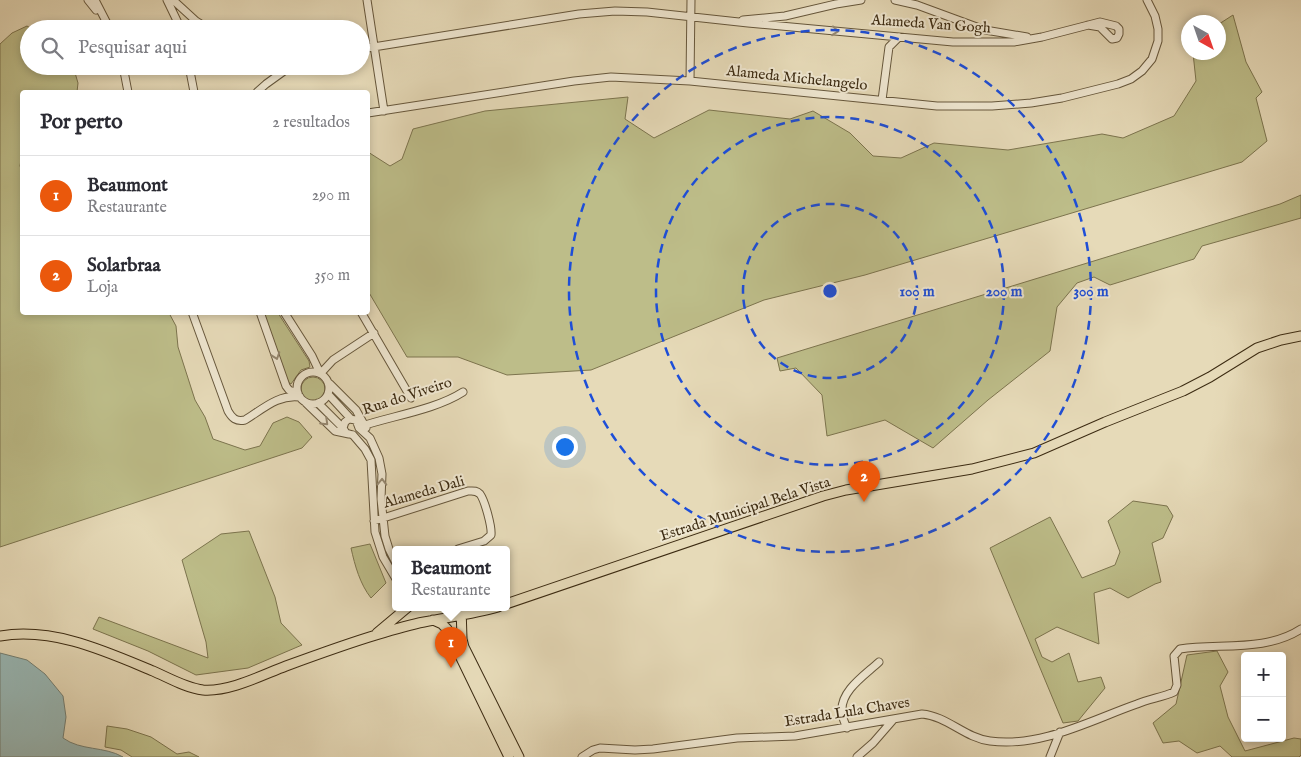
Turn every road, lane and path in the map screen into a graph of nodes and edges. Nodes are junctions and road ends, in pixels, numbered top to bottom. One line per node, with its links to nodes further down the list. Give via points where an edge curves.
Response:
1 (88, 0): 12 (street)
2 (95, 0): 13 (street)
3 (168, 0): 14 (street)
4 (173, 0): 15 (street)
5 (367, 0): 16 (street)
6 (691, 0): 11 (street)
7 (861, 0): 10 (street, Alameda Van Gogh)
8 (899, 0): 21 (street, Alameda Van Gogh)
9 (1146, 0): 36 (street, Alameda Michelangelo, via 1157,23 1157,48 1149,64 1124,82 1062,98 992,106 936,106)
10 (785, 16): 18 (street, Alameda Van Gogh); 20 (street)
11 (691, 17): 18 (street, Alameda Van Gogh); 26 (street, Alameda Van Gogh, via 633,11 597,12); 32 (street)
12 (104, 20)
13 (105, 20)
14 (178, 20)
15 (195, 20)
16 (370, 20)
17 (370, 20): 26 (street)
18 (728, 21): 20 (street, Alameda Van Gogh)
19 (1088, 25): 24 (street, Alameda Van Gogh)
20 (786, 26): 22 (street, Alameda Van Gogh, one-way to 22)
21 (990, 31): 24 (street, Alameda Van Gogh); 25 (street)
22 (880, 35): 23 (street, Alameda Van Gogh); 27 (street)
23 (899, 37): 25 (street, Alameda Van Gogh); 27 (street)
24 (1042, 37): 25 (street, Alameda Van Gogh)
25 (989, 43)
26 (374, 47): 28 (street, Alameda Van Gogh); 37 (street)
27 (889, 47): 36 (street)
28 (370, 48)
29 (125, 75): 33 (street)
30 (191, 75): 34 (street)
31 (278, 75): 35 (street)
32 (690, 81): 36 (street, Alameda Michelangelo); 37 (street, Alameda Michelangelo, via 594,78)
33 (128, 90)
34 (194, 90)
35 (260, 90)
36 (882, 100)
37 (384, 110): 38 (street, Alameda Michelangelo)
38 (370, 113)
39 (193, 315): 49 (street, via 234,419 245,420 278,399)
40 (261, 315): 49 (street, one-way to 49, via 286,386)
41 (286, 315): 45 (street)
42 (363, 315): 43 (street)
43 (374, 333): 45 (street, via 332,360); 50 (street)
44 (1301, 336): 61 (main road, Estrada Municipal Bela Vista, via 1257,348 1183,391 1034,453 972,470 854,488 823,496)
45 (320, 373): 46 (street); 49 (street, via 308,372 300,378 297,388)
46 (330, 384): 48 (street); 53 (street, via 356,410)
47 (463, 392): 53 (street, Rua do Viveiro, via 443,402)
48 (328, 394): 51 (street); 52 (street)
49 (301, 397): 51 (street, via 308,403); 55 (street, one-way to 55, via 336,431)
50 (410, 398)
51 (318, 403): 54 (street)
52 (351, 419): 53 (street); 54 (street)
53 (361, 426): 55 (street); 56 (street, one-way to 53, via 381,466 370,438)
54 (343, 428): 55 (street)
55 (352, 435): 57 (street, via 371,460)
56 (383, 518): 57 (street, Alameda Dali); 58 (street, Alameda Dali, via 468,491 476,492 481,496 491,535); 59 (street)
57 (374, 521): 60 (street, via 383,557)
58 (468, 546)
59 (392, 555)
60 (392, 572)
61 (529, 596): 62 (main road); 63 (main road, Estrada Municipal Bela Vista)
62 (510, 598)
63 (510, 603)
64 (404, 611): 71 (main road)
65 (410, 611): 68 (main road, via 414,619)
66 (462, 611): 67 (main road); 79 (main road, via 464,647)
67 (434, 620): 68 (main road); 78 (main road, via 442,624 450,636)
68 (421, 622): 71 (main road)
69 (1301, 629): 77 (street, Estrada Lula Chaves, via 1270,642 1180,649 1174,656 1177,685 1174,692)
70 (0, 631): 74 (main road, via 25,628 62,632 207,685)
71 (375, 635): 74 (main road)
72 (0, 636): 74 (main road, via 28,633 58,637 202,690 230,686)
73 (879, 662): 76 (street, via 845,696 842,712)
74 (284, 667)
75 (893, 720): 76 (street, Estrada Lula Chaves); 77 (street, Estrada Lula Chaves, via 917,714 928,715 978,738 1004,742); 81 (street)
76 (847, 728): 80 (street, Estrada Lula Chaves, via 653,749 600,748)
77 (1060, 732): 82 (street)
78 (509, 757)
79 (519, 757)
80 (582, 757)
81 (857, 757)
82 (1050, 757)

